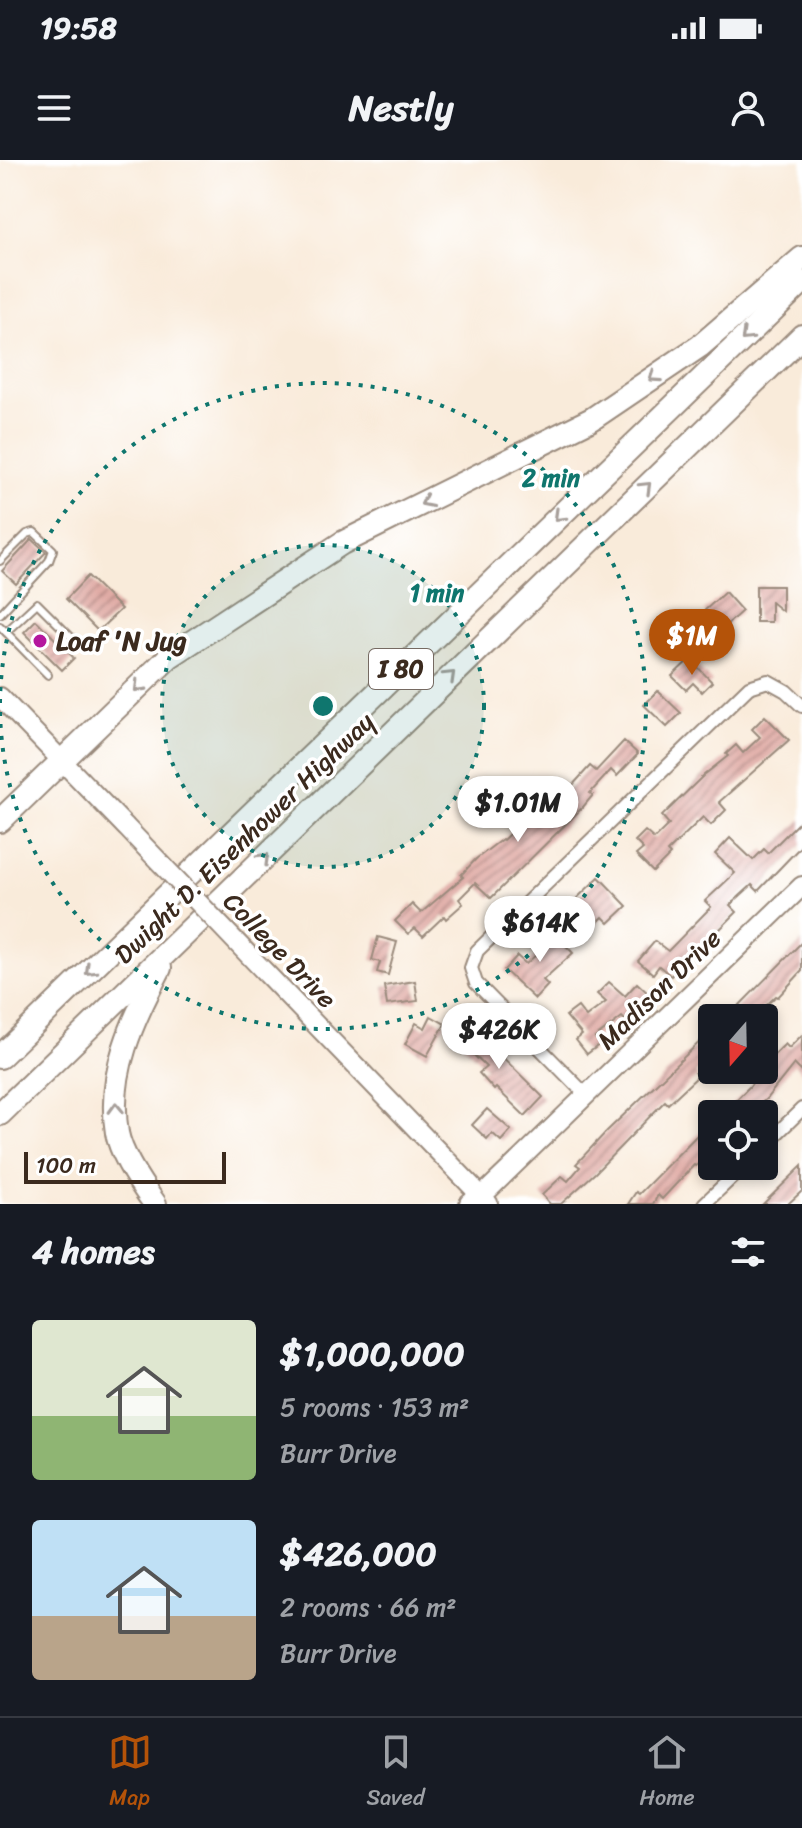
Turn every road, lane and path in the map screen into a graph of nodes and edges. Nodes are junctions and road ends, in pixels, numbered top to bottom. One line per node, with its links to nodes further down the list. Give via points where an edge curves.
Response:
1 (802, 258): 12 (highway, one-way to 12, via 700,346 592,419 342,543 169,657)
2 (802, 282): 16 (highway, Dwight D. Eisenhower Highway / I 80, one-way to 16)
3 (802, 336): 15 (highway, Dwight D. Eisenhower Highway / I 80, one-way to 3)
4 (0, 561): 5 (lane, via 34,532 53,550)
5 (0, 614)
6 (0, 626): 7 (lane)
7 (6, 632): 8 (lane, via 37,603); 9 (lane)
8 (79, 645)
9 (48, 675)
10 (0, 697): 12 (main road, College Drive)
11 (802, 706): 17 (street, via 768,681 749,687 477,951 471,968 476,983)
12 (63, 762): 13 (highway); 22 (main road, College Drive, bridge)
13 (0, 821)
14 (802, 886): 17 (main road, Madison Drive)
15 (168, 951): 19 (highway, Dwight D. Eisenhower Highway / I 80); 23 (highway, I 80, one-way to 15, via 117,1135 115,1083 129,1029)
16 (0, 1057)
17 (587, 1096): 22 (main road, Madison Drive)
18 (802, 1109): 20 (street)
19 (0, 1114)
20 (778, 1132)
21 (729, 1180): 24 (street)
22 (479, 1202)
23 (155, 1204)
24 (704, 1204)

